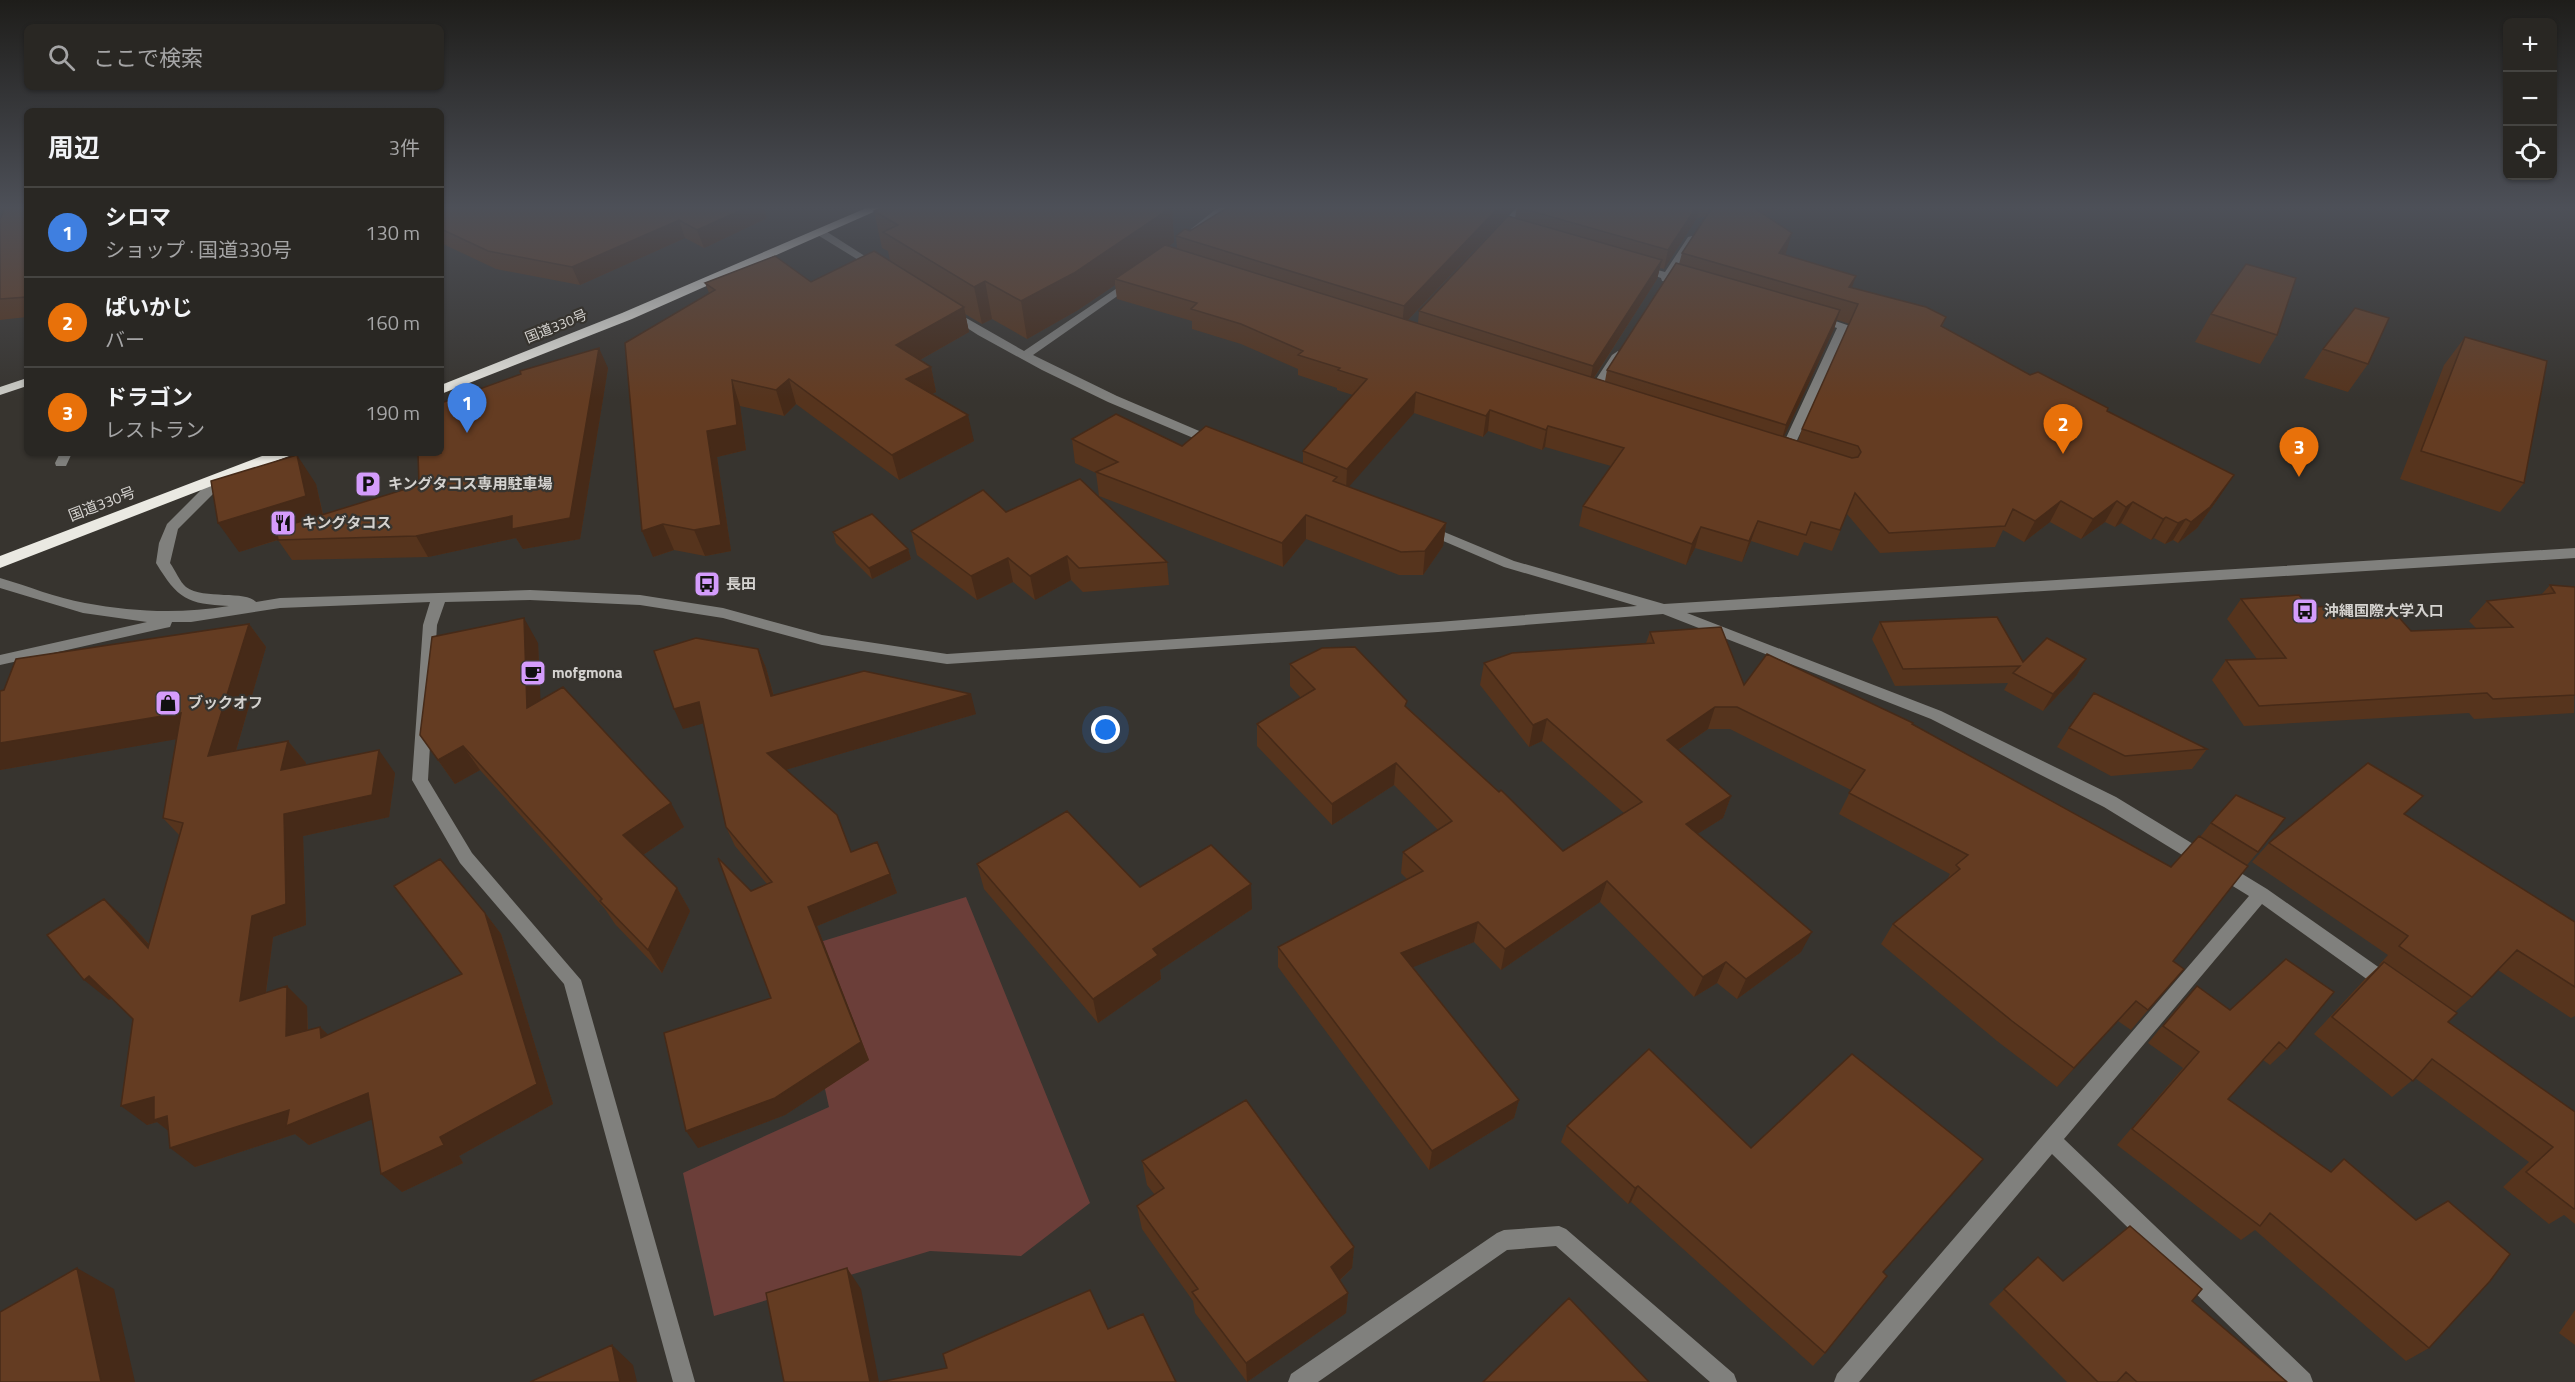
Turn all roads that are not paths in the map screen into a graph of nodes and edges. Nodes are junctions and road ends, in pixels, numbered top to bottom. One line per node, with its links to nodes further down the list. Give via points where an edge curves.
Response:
1 (732, 270): 14 (highway, 国道330号)
2 (882, 270): 6 (street)
3 (1640, 270): 7 (street)
4 (1672, 270): 7 (street)
5 (1146, 271): 12 (street)
6 (886, 273)
7 (1665, 281): 8 (street)
8 (1701, 286)
9 (936, 305): 12 (street)
10 (1811, 316): 18 (street, via 1844,326)
11 (1625, 344): 16 (street)
12 (1024, 357): 17 (street, via 1132,409)
13 (24, 383): 15 (main road)
14 (444, 389)
15 (0, 391)
16 (1593, 393)
17 (1231, 448)
18 (1785, 453)
19 (276, 456): 20 (highway, 国道330号)
20 (222, 477): 23 (highway, 国道330号); 26 (street, via 172,527 163,563 181,590 207,600)
21 (1413, 523): 27 (street, via 1509,564)
22 (2575, 553): 27 (street)
23 (0, 562)
24 (0, 583): 28 (street, via 109,614)
25 (440, 597): 26 (street); 27 (street, via 530,595 640,600 723,614 822,640 947,659); 33 (street, via 430,625 420,780 466,858 572,980)
26 (280, 603): 28 (street)
27 (1664, 609): 30 (street, via 1936,715 2110,802)
28 (191, 617): 29 (street)
29 (0, 660)
30 (2261, 894): 31 (street); 32 (street)
31 (2404, 995)
32 (2052, 1140): 36 (street); 37 (street)
33 (684, 1382)
34 (1299, 1382): 35 (street, via 1504,1240 1559,1236)
35 (1726, 1382)
36 (1845, 1382)
37 (2302, 1382)

